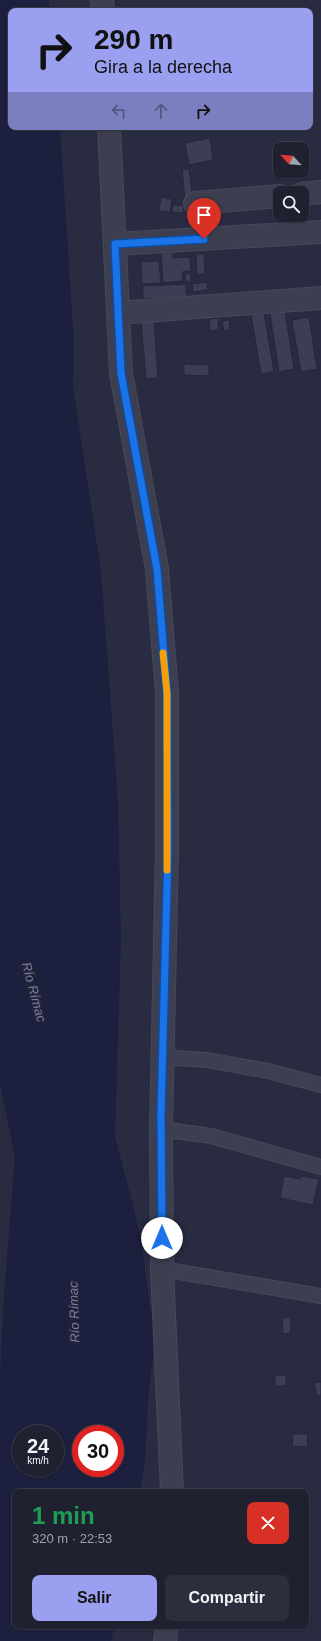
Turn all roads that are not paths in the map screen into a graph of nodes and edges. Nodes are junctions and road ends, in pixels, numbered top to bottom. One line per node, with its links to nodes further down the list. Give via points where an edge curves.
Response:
1 (109, 130): 7 (street)
2 (321, 192): 3 (street)
3 (309, 193)
4 (273, 197): 5 (street)
5 (196, 203)
6 (321, 232): 7 (street)
7 (115, 244): 9 (street)
8 (321, 298): 9 (street)
9 (118, 313): 10 (street, via 121,373 157,569 167,693 168,849)
10 (162, 1057): 11 (lane, via 208,1060 268,1071); 12 (street)
11 (321, 1085)
12 (161, 1130): 13 (lane, via 211,1136); 14 (street)
13 (321, 1167)
14 (162, 1268): 15 (lane); 16 (street)
15 (321, 1296)
16 (172, 1489)
17 (168, 1629): 18 (street)
18 (166, 1641)

